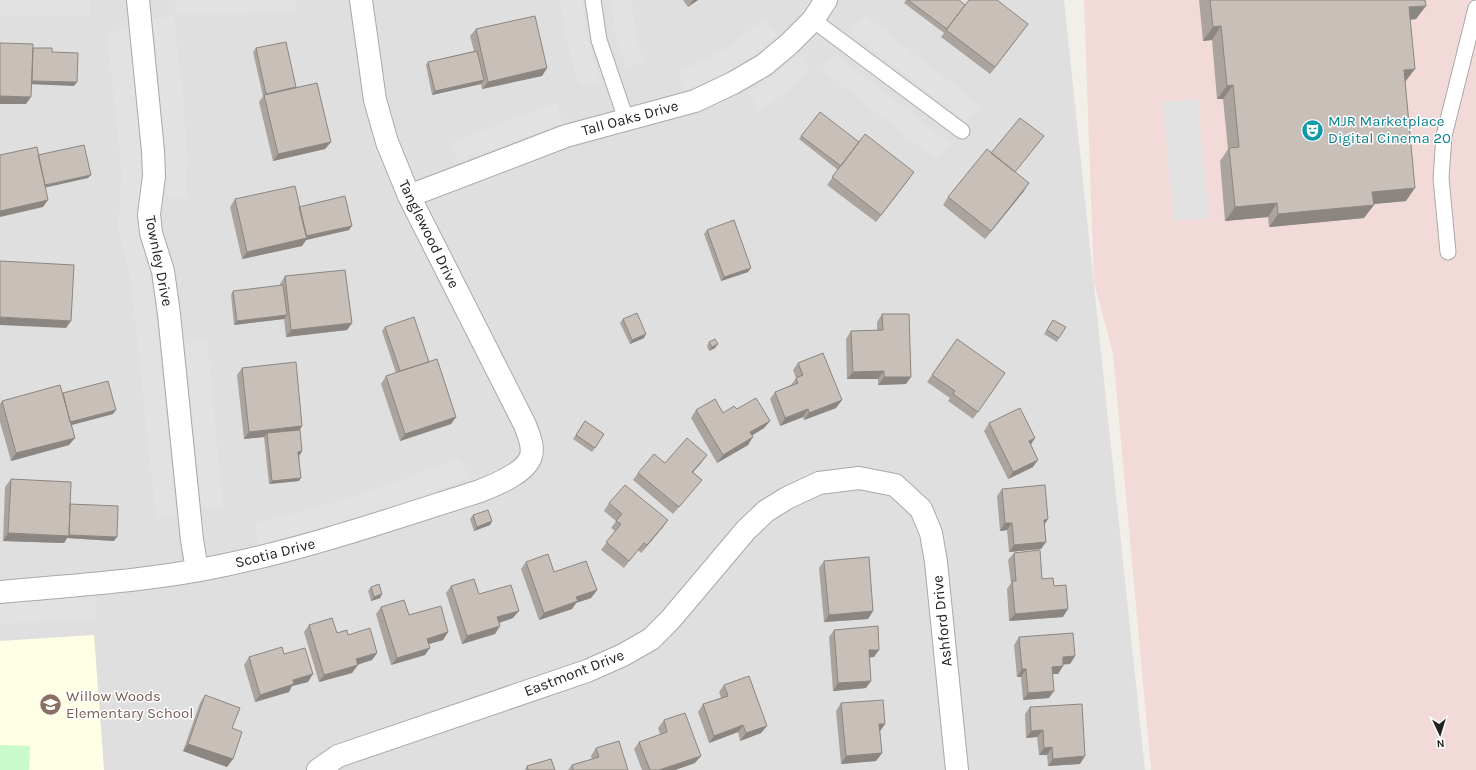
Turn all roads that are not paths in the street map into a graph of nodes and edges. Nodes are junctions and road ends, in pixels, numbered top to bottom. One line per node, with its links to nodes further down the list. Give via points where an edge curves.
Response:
1 (138, 0): 13 (street, Townley Drive, via 153,151 151,233 164,271)
2 (361, 0): 9 (street, Tanglewood Drive, via 375,100 387,142)
3 (593, 0): 7 (lane, via 599,40)
4 (826, 0): 6 (street, Tall Oaks Drive)
5 (1476, 8): 10 (lane, via 1444,136 1441,178)
6 (814, 20): 7 (street, Tall Oaks Drive, via 764,65 733,83 695,101); 8 (lane)
7 (626, 120): 9 (street, Tall Oaks Drive, via 566,136)
8 (962, 131)
9 (409, 196): 11 (street, Tanglewood Drive, via 525,425 531,441)
10 (1448, 252)
11 (531, 456): 13 (street, Scotia Drive, via 523,467 509,478 480,492 327,540)
12 (895, 485): 15 (street, Eastmont Drive, via 859,478 819,483 787,498 766,511 746,530 651,639 623,656 587,671 338,756); 16 (street, Ashford Drive, via 921,509 931,533)
13 (197, 570): 14 (street, Scotia Drive, via 97,584)
14 (0, 592)
15 (318, 770)
16 (957, 770)

